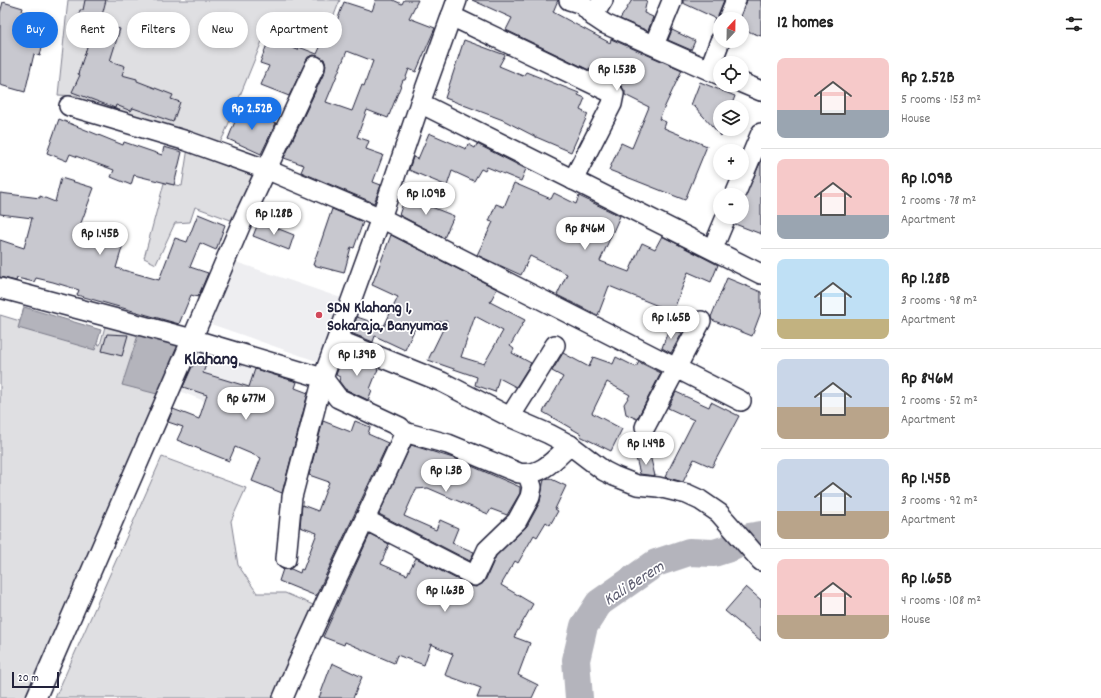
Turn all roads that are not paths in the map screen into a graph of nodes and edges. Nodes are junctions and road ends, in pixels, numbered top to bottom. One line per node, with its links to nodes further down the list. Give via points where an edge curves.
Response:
1 (569, 0): 7 (street, via 582,4)
2 (603, 0): 7 (street)
3 (736, 0): 6 (street)
4 (672, 1): 8 (street)
5 (454, 8): 13 (street); 17 (street, via 614,94 612,104)
6 (731, 12)
7 (593, 16): 8 (street, via 605,24)
8 (654, 45): 10 (street)
9 (316, 66): 16 (street)
10 (713, 72)
11 (749, 87): 12 (street)
12 (761, 91)
13 (420, 103): 17 (street); 19 (street)
14 (69, 106): 16 (street, via 162,132)
15 (761, 132): 18 (street)
16 (268, 170): 19 (street); 25 (street, via 241,224)
17 (573, 180): 21 (street)
18 (738, 188)
19 (381, 218): 26 (street); 28 (street)
20 (723, 224): 21 (street)
21 (713, 248): 22 (street)
22 (761, 274)
23 (0, 288): 25 (street)
24 (701, 321): 28 (street)
25 (192, 340): 29 (street); 39 (street)
26 (338, 340): 29 (street); 31 (street, via 442,382)
27 (555, 345): 31 (street)
28 (677, 368): 30 (street); 32 (street)
29 (323, 378): 33 (street, via 338,398 400,427); 37 (street, via 292,496)
30 (741, 401)
31 (510, 417): 34 (street)
32 (645, 427)
33 (404, 432): 35 (street, via 448,444 519,474); 36 (street)
34 (570, 446): 35 (street, via 540,471); 38 (street, via 604,471 623,480 687,494 700,500 719,513)
35 (528, 475): 36 (street, via 532,487 530,497 517,521 488,550 476,576)
36 (366, 520): 40 (street, via 330,592)
37 (286, 559)
38 (761, 561)
39 (36, 698)
40 (284, 698)

